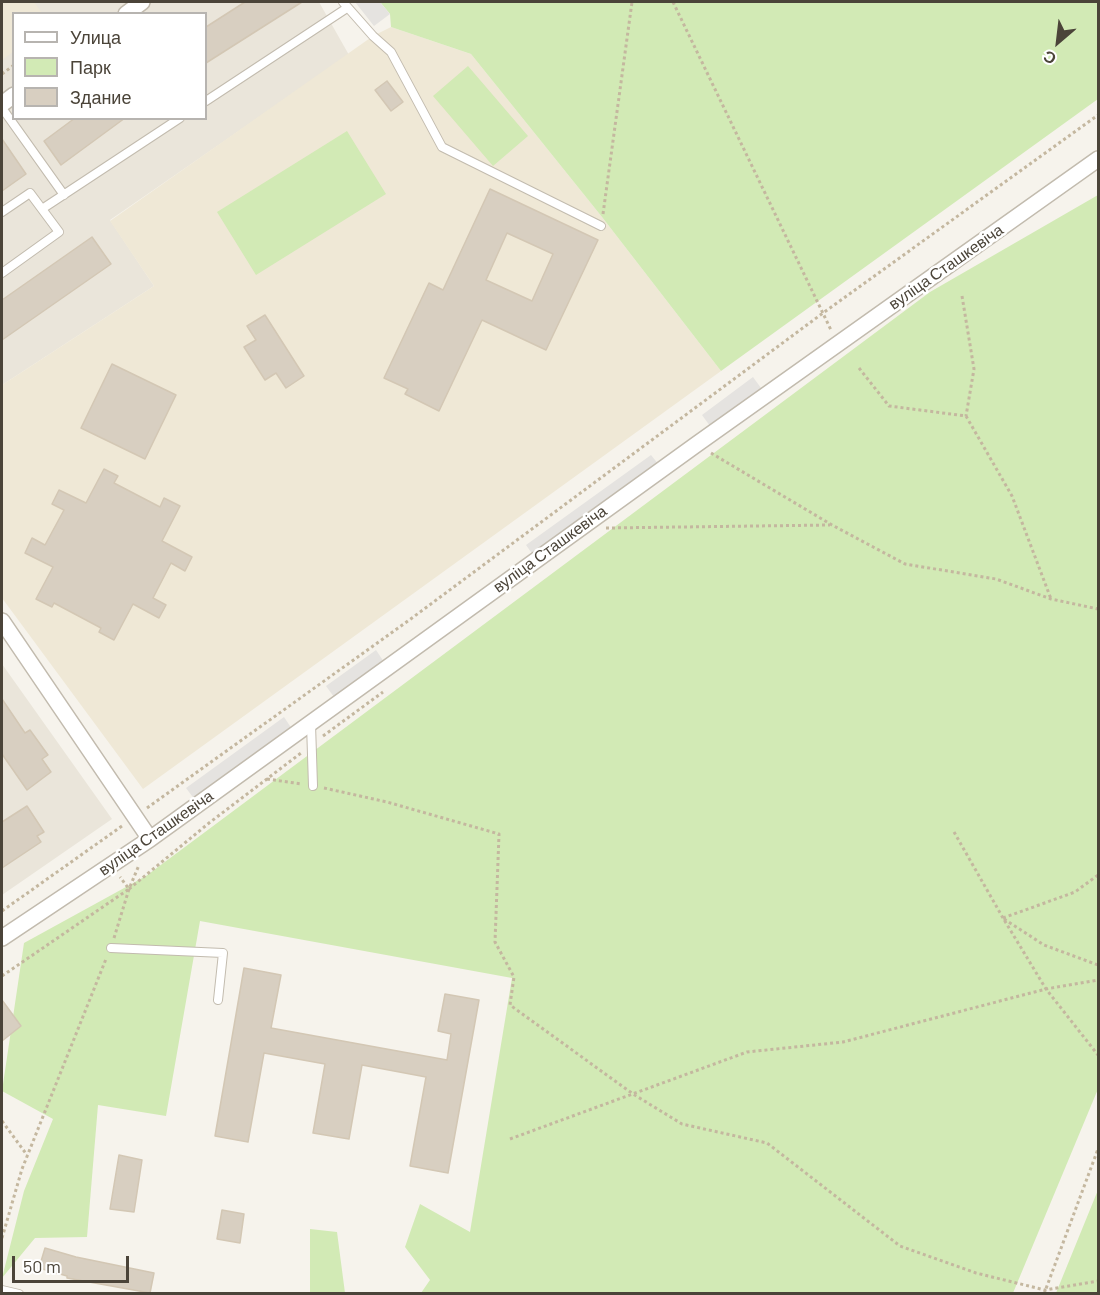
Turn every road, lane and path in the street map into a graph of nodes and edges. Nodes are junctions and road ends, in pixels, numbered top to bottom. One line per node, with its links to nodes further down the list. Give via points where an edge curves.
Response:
1 (142, 2): 5 (street)
2 (632, 2): 14 (path)
3 (673, 2): 17 (path)
4 (345, 5): 6 (lane); 14 (lane, via 391,52 442,147)
5 (129, 12)
6 (207, 100)
7 (2, 108): 11 (lane)
8 (1098, 115): 17 (path)
9 (177, 120): 11 (lane)
10 (1098, 159): 18 (street, вуліца Сташкевіча)
11 (64, 195): 12 (lane)
12 (42, 209): 13 (lane, via 30,193); 15 (lane, via 59,232)
13 (2, 212)
14 (601, 226)
15 (2, 273)
16 (962, 296): 20 (path, via 974,369)
17 (823, 313): 18 (path); 31 (path, via 412,618)
18 (838, 344): 27 (street, вуліца Сташкевіча)
19 (859, 368): 20 (path, via 889,406)
20 (966, 416): 24 (path, via 1012,496)
21 (706, 450): 22 (path)
22 (832, 525): 23 (path); 24 (path, via 905,564 996,579)
23 (602, 528)
24 (1051, 599): 25 (path)
25 (1098, 609)
26 (2, 621): 31 (street)
27 (310, 722): 28 (lane); 33 (street, вуліца Сташкевіча)
28 (311, 745): 29 (path); 30 (lane)
29 (266, 779): 30 (path); 37 (path)
30 (313, 786): 48 (path, via 387,802 498,834 495,942 514,977 510,1005)
31 (135, 817): 33 (street); 34 (path)
32 (954, 832): 39 (path)
33 (150, 839): 35 (street, вуліца Сташкевіча)
34 (96, 844): 35 (path); 38 (path)
35 (111, 865): 37 (path); 40 (street, вуліца Сташкевіча)
36 (1098, 875): 39 (path, via 1075,892)
37 (129, 889): 41 (path); 43 (path)
38 (2, 911)
39 (1003, 918): 42 (path, via 1044,945); 45 (path)
40 (2, 938)
41 (111, 948): 46 (lane, via 223,953); 52 (path)
42 (1098, 965)
43 (2, 976)
44 (1098, 980): 45 (path)
45 (1046, 989): 47 (path); 48 (path, via 843,1042 747,1052)
46 (218, 1000)
47 (1098, 1055)
48 (633, 1094): 50 (path); 56 (path, via 682,1124 767,1143 900,1246)
49 (2, 1121): 52 (path)
50 (510, 1139)
51 (1098, 1149): 56 (path)
52 (27, 1155): 53 (path)
53 (2, 1238)
54 (1098, 1281): 56 (path)
55 (2, 1290): 57 (lane)
56 (1045, 1292)
57 (19, 1293)

